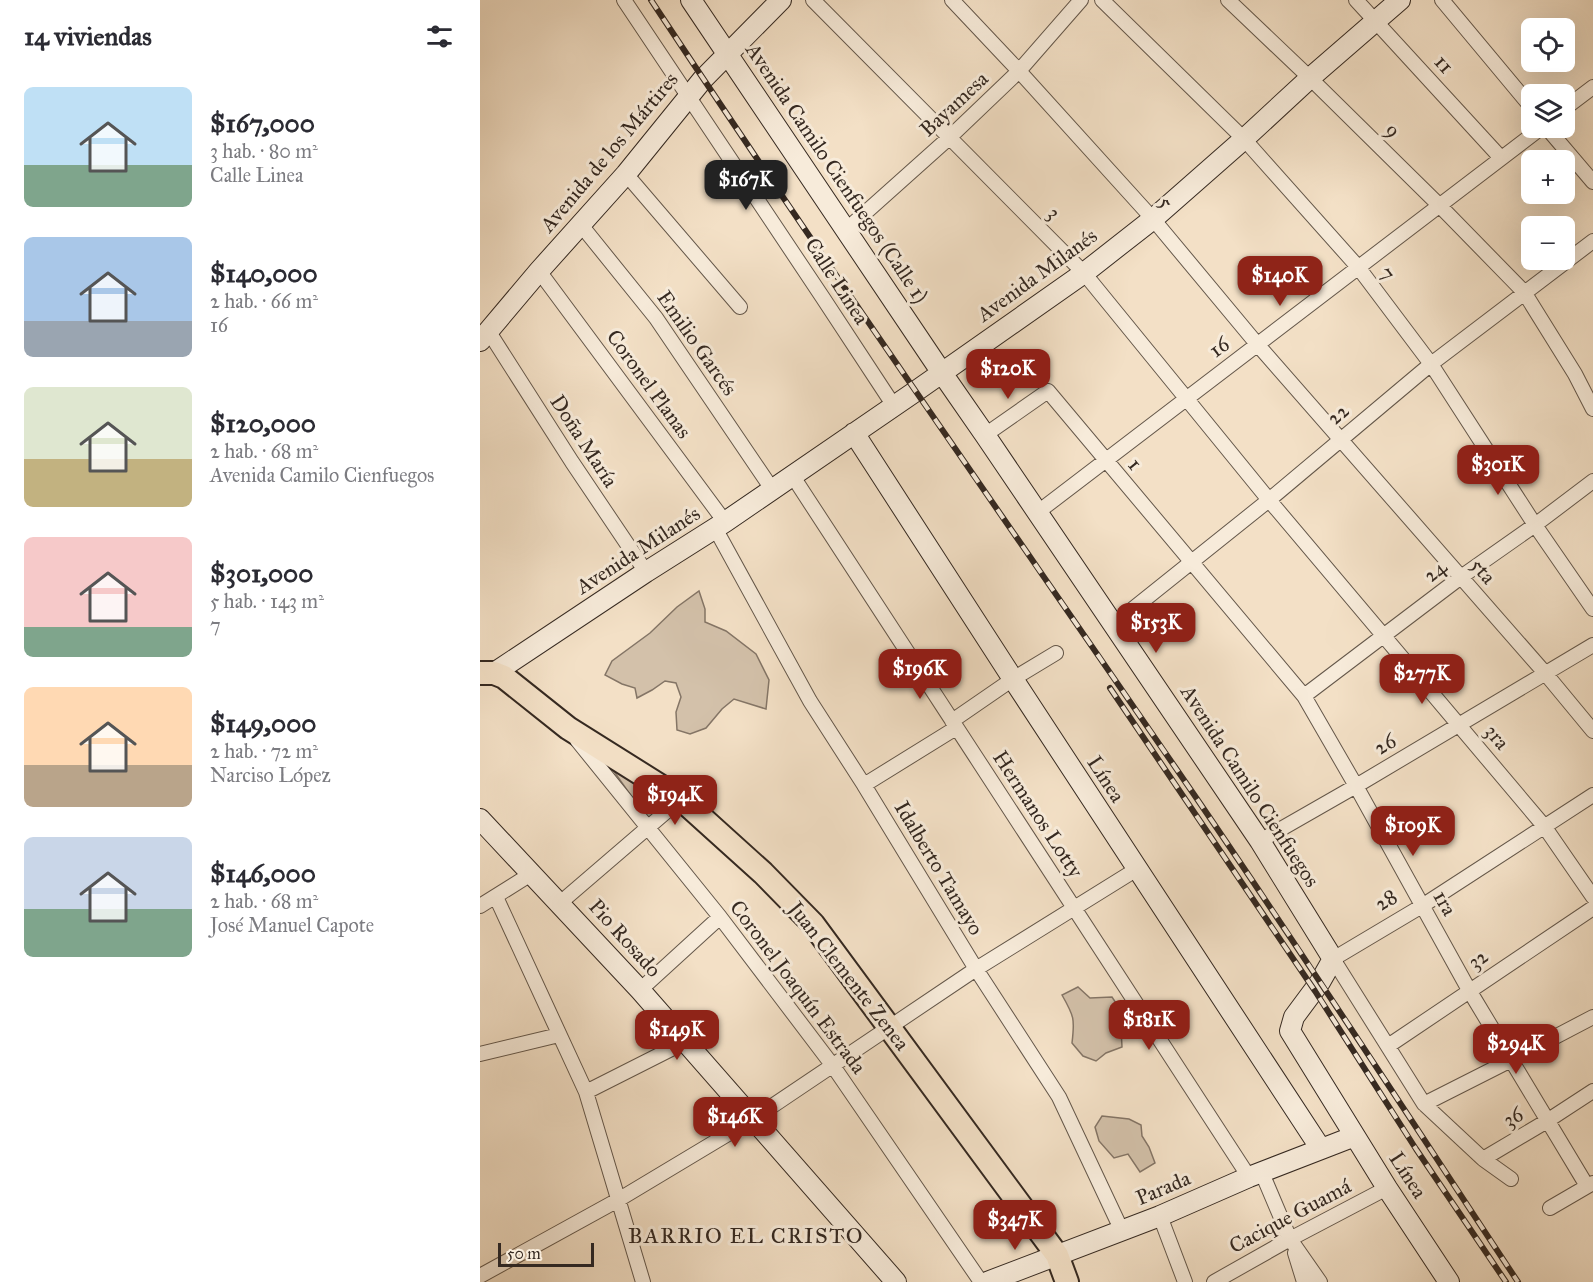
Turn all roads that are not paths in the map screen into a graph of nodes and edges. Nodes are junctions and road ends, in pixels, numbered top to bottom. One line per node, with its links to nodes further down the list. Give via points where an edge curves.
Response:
1 (624, 0): 18 (street, Calle Linea)
2 (691, 0): 13 (street, Avenida Camilo Cienfuegos (Calle 1))
3 (782, 0): 13 (street, Avenida de los Mártires)
4 (813, 0): 20 (street, 3)
5 (952, 0): 14 (street, 5)
6 (1082, 0): 14 (street, Bayamesa)
7 (1102, 0): 23 (street, 7)
8 (1228, 0): 15 (street, 9)
9 (1356, 0): 12 (street, 11)
10 (1400, 0): 12 (street, Avenida Milanés)
11 (1442, 0): 17 (street)
12 (1376, 20): 15 (street, Avenida Milanés); 24 (street, 11)
13 (728, 54): 18 (street, Avenida de los Mártires); 30 (street, Avenida Camilo Cienfuegos (Calle 1))
14 (1019, 71): 20 (street, Bayamesa); 28 (street, 5)
15 (1310, 78): 23 (street, Avenida Milanés); 27 (street, 9)
16 (1593, 87): 19 (street)
17 (1521, 95)
18 (688, 96): 25 (street, Avenida de los Mártires); 42 (street, Calle Linea)
19 (1575, 101)
20 (950, 136): 30 (street, Bayamesa); 34 (street, 3)
21 (1528, 138): 24 (street, 16)
22 (1556, 138): 26 (street)
23 (1244, 139): 28 (street, Avenida Milanés); 32 (street, 7)
24 (1501, 158): 27 (street, 16)
25 (626, 174): 29 (street, Avenida de los Mártires); 36 (street)
26 (1593, 182)
27 (1439, 205): 32 (street, 16); 35 (street, 9)
28 (1153, 219): 34 (street, Avenida Milanés); 38 (street, 5)
29 (581, 225): 33 (street, Avenida de los Mártires); 50 (street, Emilio Garcés, via 656,318)
30 (846, 230): 40 (street, Avenida Camilo Cienfuegos (Calle 1))
31 (1593, 241): 35 (street, 22)
32 (1358, 267): 38 (street, 16); 39 (street, 7)
33 (539, 271): 37 (street, Avenida de los Mártires); 53 (street, Coronel Planas)
34 (1084, 273): 40 (street, Avenida Milanés); 41 (street, 3)
35 (1524, 292): 39 (street, 22); 43 (street, 9)
36 (740, 307)
37 (484, 337): 56 (street, Doña María)
38 (1257, 344): 41 (street, 16); 46 (street, 5)
39 (1431, 364): 46 (street, 22); 54 (street, 7)
40 (942, 373): 42 (street, Avenida Milanés); 45 (street, Avenida Camilo Cienfuegos)
41 (1186, 399): 47 (street, 16); 51 (street, 3)
42 (894, 406): 44 (street, Avenida Milanés)
43 (1593, 410)
44 (854, 433): 48 (street, Avenida Milanés); 65 (street, Línea)
45 (985, 435): 47 (street, 1, via 1048,391); 52 (street, Avenida Camilo Cienfuegos)
46 (1340, 440): 51 (street, 22); 57 (street, 5ta)
47 (1105, 461): 52 (street, 16); 55 (street, 1)
48 (792, 475): 50 (street, Avenida Milanés); 68 (street, Hermanos Lotty)
49 (1593, 481): 54 (street, 24)
50 (772, 489): 53 (street, Avenida Milanés)
51 (1269, 500): 55 (street, 22); 60 (street, 3ra)
52 (1038, 512): 59 (street, Avenida Camilo Cienfuegos)
53 (720, 525): 56 (street, Avenida Milanés); 71 (street, Idalberto Tamayo, via 810,702)
54 (1535, 525): 57 (street, 24); 58 (street, 7)
55 (1191, 563): 59 (street, 22); 66 (street, 1ra)
56 (646, 572): 63 (street, Avenida Milanés)
57 (1461, 577): 60 (street, 24); 64 (street, 5ta)
58 (1593, 609)
59 (1114, 624): 78 (street, Avenida Camilo Cienfuegos)
60 (1383, 636): 66 (street, 24); 67 (street, 3ra)
61 (1593, 645): 64 (street, 26)
62 (1056, 653): 65 (street)
63 (487, 673): 69 (main road, Juan Clemente Zenea, via 504,677)
64 (1545, 673): 67 (street, 26); 70 (street, 5ta)
65 (1013, 679): 68 (street); 79 (street, Línea)
66 (1304, 696): 72 (street, 1ra)
67 (1460, 724): 72 (street, 26); 76 (street, 3ra)
68 (954, 725): 71 (street); 86 (street, Hermanos Lotty)
69 (568, 728): 74 (main road, Juan Clemente Zenea); 77 (street, Coronel Joaquín Estrada)
70 (1593, 731)
71 (864, 785): 90 (street, Idalberto Tamayo)
72 (1356, 786): 78 (street, 26); 85 (street, 1ra)
73 (1593, 795): 76 (street, 28)
74 (681, 799): 77 (street); 94 (main road, Juan Clemente Zenea, via 813,924)
75 (480, 819): 80 (street, Pio Rosado)
76 (1544, 826): 82 (street, 3ra); 85 (street, 28)
77 (648, 828): 83 (street); 88 (street, Coronel Joaquín Estrada)
78 (1260, 842): 89 (street, Avenida Camilo Cienfuegos)
79 (1137, 869): 86 (street); 108 (street, Línea)
80 (531, 874): 81 (street); 83 (street, Pio Rosado)
81 (496, 897): 84 (street); 96 (street)
82 (1593, 897)
83 (560, 903): 91 (street, Pio Rosado)
84 (480, 906)
85 (1422, 906): 89 (street, 28); 92 (street, 1ra)
86 (1075, 907): 90 (street); 110 (street, Hermanos Lotty)
87 (1593, 908): 92 (street, 32)
88 (720, 918): 91 (street); 101 (street, Coronel Joaquín Estrada)
89 (1334, 959): 95 (street, 28, via 1294,1017); 98 (street)
90 (976, 969): 94 (street); 117 (street, Idalberto Tamayo, via 1059,1097)
91 (640, 990): 97 (street, Pio Rosado)
92 (1469, 990): 98 (street, 32); 100 (street, 1ra)
93 (1593, 1017): 100 (street)
94 (890, 1026): 101 (street); 119 (main road, Juan Clemente Zenea)
95 (1290, 1031): 107 (street, Línea)
96 (559, 1035): 99 (street); 103 (street)
97 (685, 1042): 103 (street); 105 (street, Pio Rosado)
98 (1388, 1046): 104 (street)
99 (480, 1054)
100 (1511, 1060): 104 (street); 106 (street, 1ra)
101 (833, 1066): 105 (street); 123 (street, Coronel Joaquín Estrada)
102 (1593, 1091): 106 (street, 36)
103 (586, 1092): 114 (street)
104 (1424, 1104): 109 (street)
105 (753, 1119): 114 (street); 122 (street, Pio Rosado)
106 (1547, 1121): 109 (street, 36); 112 (street, 1ra)
107 (1355, 1136): 108 (street, Parada); 113 (street, Línea)
108 (1322, 1149): 110 (street, Parada)
109 (1484, 1159): 111 (street)
110 (1255, 1175): 116 (street, Parada); 118 (street, Hermanos Lotty)
111 (1511, 1179)
112 (1590, 1184): 115 (street)
113 (1387, 1188): 118 (street, Cacique Guamá); 130 (street, Línea)
114 (618, 1200): 120 (street); 121 (street)
115 (1550, 1208)
116 (1160, 1216): 117 (street, Parada); 126 (street)
117 (1122, 1231): 119 (street, Parada)
118 (1290, 1239): 127 (street, Cacique Guamá); 128 (street); 129 (street)
119 (1057, 1255): 124 (street, Parada); 125 (main road, Juan Clemente Zenea)
120 (480, 1276)
121 (643, 1282)
122 (896, 1282)
123 (981, 1282)
124 (987, 1282)
125 (1067, 1282)
126 (1185, 1282)
127 (1214, 1282)
128 (1304, 1282)
129 (1320, 1282)
130 (1449, 1282)

